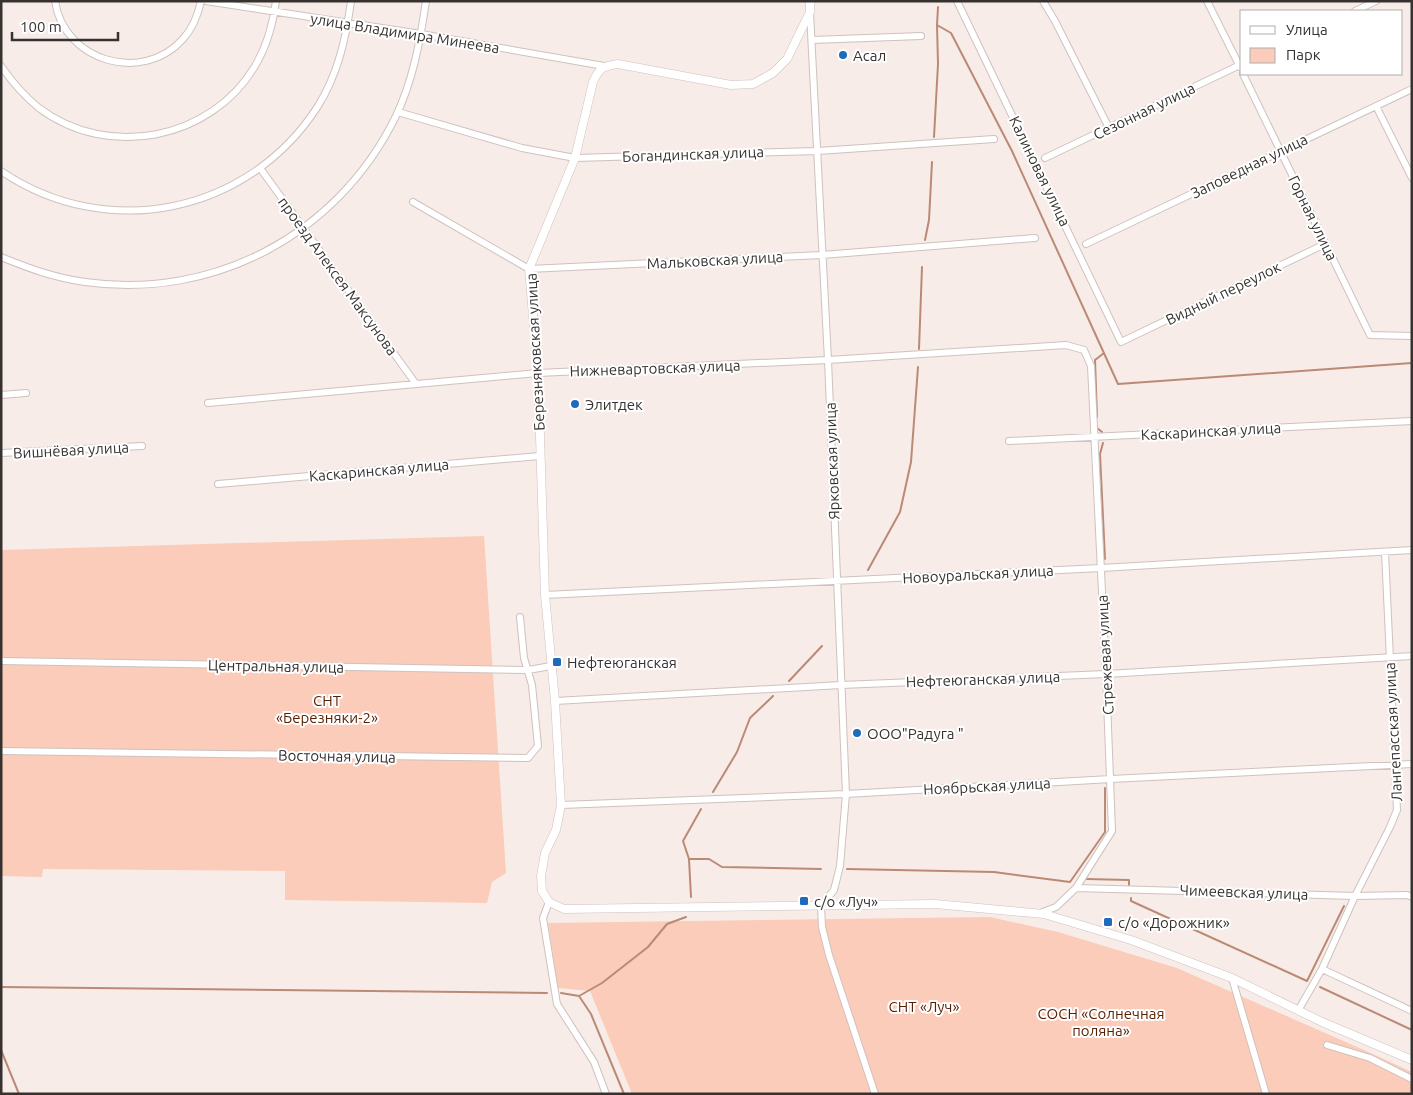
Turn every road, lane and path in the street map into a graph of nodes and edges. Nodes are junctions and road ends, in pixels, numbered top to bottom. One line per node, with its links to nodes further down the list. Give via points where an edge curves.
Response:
1 (56, 1): 2 (street, via 61,21 78,44 103,59 132,63 146,61 172,49 192,28)
2 (201, 1)
3 (206, 1): 13 (street, улица Владимира Минеева)
4 (276, 1): 13 (street)
5 (351, 1): 15 (street)
6 (426, 1): 16 (street)
7 (810, 1): 14 (street)
8 (957, 1): 45 (street, Калиновая улица)
9 (1043, 1): 27 (street)
10 (1207, 1): 21 (street, Горная улица)
11 (1376, 1): 12 (street)
12 (1357, 10)
13 (275, 12): 15 (street, улица Владимира Минеева); 19 (street, via 262,53 238,89 204,117 149,136 91,133 64,123 28,99)
14 (810, 12): 18 (street, Ярковская улица); 20 (street, via 786,59 773,73 753,84 731,85 618,64)
15 (348, 23): 16 (street, улица Владимира Минеева); 33 (street, via 337,65 318,104 292,139)
16 (421, 34): 20 (street, улица Владимира Минеева); 26 (street, via 416,63)
17 (921, 36): 18 (street)
18 (812, 40): 29 (street, Ярковская улица)
19 (1, 66)
20 (604, 66): 31 (street, Березняковская улица, via 596,73 593,82)
21 (1240, 67)
22 (1240, 69): 27 (street, Сезонная улица)
23 (1244, 75): 30 (street, Горная улица)
24 (1412, 89): 25 (street, Заповедная улица)
25 (1376, 106): 30 (street, Заповедная улица); 35 (street)
26 (398, 112): 31 (street, Богандинская улица, via 522,148); 37 (street, via 382,143 347,189)
27 (1109, 128): 32 (street, Сезонная улица)
28 (994, 139): 29 (street, Богандинская улица)
29 (818, 151): 31 (street, Богандинская улица); 41 (street, Ярковская улица)
30 (1280, 151): 39 (street, Заповедная улица); 40 (street, Горная улица)
31 (575, 158): 43 (street, Березняковская улица)
32 (1045, 158)
33 (260, 168): 34 (street, via 202,199 138,211 73,204 32,190); 37 (street, проезд Алексея Максунова)
34 (1, 172)
35 (1412, 178)
36 (413, 202): 43 (street)
37 (303, 228): 42 (street, via 253,258 226,269 199,277 151,284 83,282 36,271); 49 (street, проезд Алексея Максунова)
38 (1035, 238): 41 (street, Мальковская улица)
39 (1086, 244)
40 (1325, 244): 44 (street, Горная улица, via 1370,335); 45 (street, Видный переулок)
41 (822, 255): 43 (street, Мальковская улица); 46 (street, Ярковская улица)
42 (1, 257)
43 (530, 269): 48 (street, Березняковская улица)
44 (1412, 336)
45 (1121, 342)
46 (828, 360): 47 (street, Нижневартовская улица, via 1066,345 1084,350); 48 (street, Нижневартовская улица); 63 (street, Ярковская улица)
47 (1091, 366): 54 (street, Стрежевая улица)
48 (538, 373): 49 (street, Нижневартовская улица); 58 (street, Березняковская улица)
49 (416, 384): 52 (street, Нижневартовская улица)
50 (26, 393): 51 (street)
51 (1, 394)
52 (208, 404)
53 (1412, 421): 54 (street, Каскаринская улица)
54 (1094, 437): 55 (street, Каскаринская улица); 62 (street, Стрежевая улица)
55 (1009, 441)
56 (142, 446): 57 (street, Вишнёвая улица)
57 (1, 453)
58 (540, 456): 59 (street, Каскаринская улица); 64 (street, Березняковская улица)
59 (218, 484)
60 (1412, 550): 61 (street, Новоуральская улица)
61 (1385, 552): 62 (street, Новоуральская улица); 67 (street, Лангепасская улица)
62 (1101, 568): 63 (street, Новоуральская улица); 71 (street, Стрежевая улица)
63 (837, 581): 64 (street, Новоуральская улица); 72 (street, Ярковская улица)
64 (545, 595): 69 (street, Березняковская улица)
65 (520, 617): 70 (street, Восточная улица)
66 (1412, 656): 67 (street, Нефтеюганская улица)
67 (1390, 657): 71 (street, Нефтеюганская улица); 76 (street, Лангепасская улица)
68 (1, 661): 70 (street, Центральная улица)
69 (551, 666): 70 (street, Центральная улица); 73 (street, Березняковская улица)
70 (528, 670): 74 (street, Восточная улица, via 538,746 528,758)
71 (1106, 674): 72 (street, Нефтеюганская улица); 77 (street, Стрежевая улица)
72 (841, 685): 73 (street, Нефтеюганская улица); 78 (street, Ярковская улица)
73 (554, 701): 79 (street, Березняковская улица)
74 (1, 751)
75 (1412, 764): 76 (street, Ноябрьская улица)
76 (1395, 765): 77 (street, Ноябрьская улица); 81 (street, Лангепасская улица, via 1397,810)
77 (1111, 779): 78 (street, Ноябрьская улица); 80 (street, Стрежевая улица, via 1112,831)
78 (846, 794): 79 (street, Ноябрьская улица); 84 (street, Ярковская улица, via 840,866 834,890)
79 (561, 806): 83 (street, Березняковская улица, via 541,876 542,891)
80 (1076, 888): 81 (street, Чимеевская улица); 85 (street, Стрежевая улица, via 1056,907)
81 (1355, 896): 82 (street, Чимеевская улица); 86 (street, Лангепасская улица)
82 (1412, 897)
83 (549, 902): 84 (street, via 564,909); 93 (street, via 543,918 557,1004 594,1062)
84 (821, 906): 85 (street, via 935,904); 94 (street, via 829,955)
85 (1039, 914): 87 (street, via 1131,940)
86 (1322, 969): 88 (street, Лангепасская улица); 89 (street)
87 (1232, 978): 88 (street); 95 (street)
88 (1299, 1010): 91 (street)
89 (1412, 1011)
90 (1327, 1045): 92 (street, via 1370,1058)
91 (1412, 1060)
92 (1412, 1079)
93 (606, 1094)
94 (875, 1094)
95 (1266, 1094)

